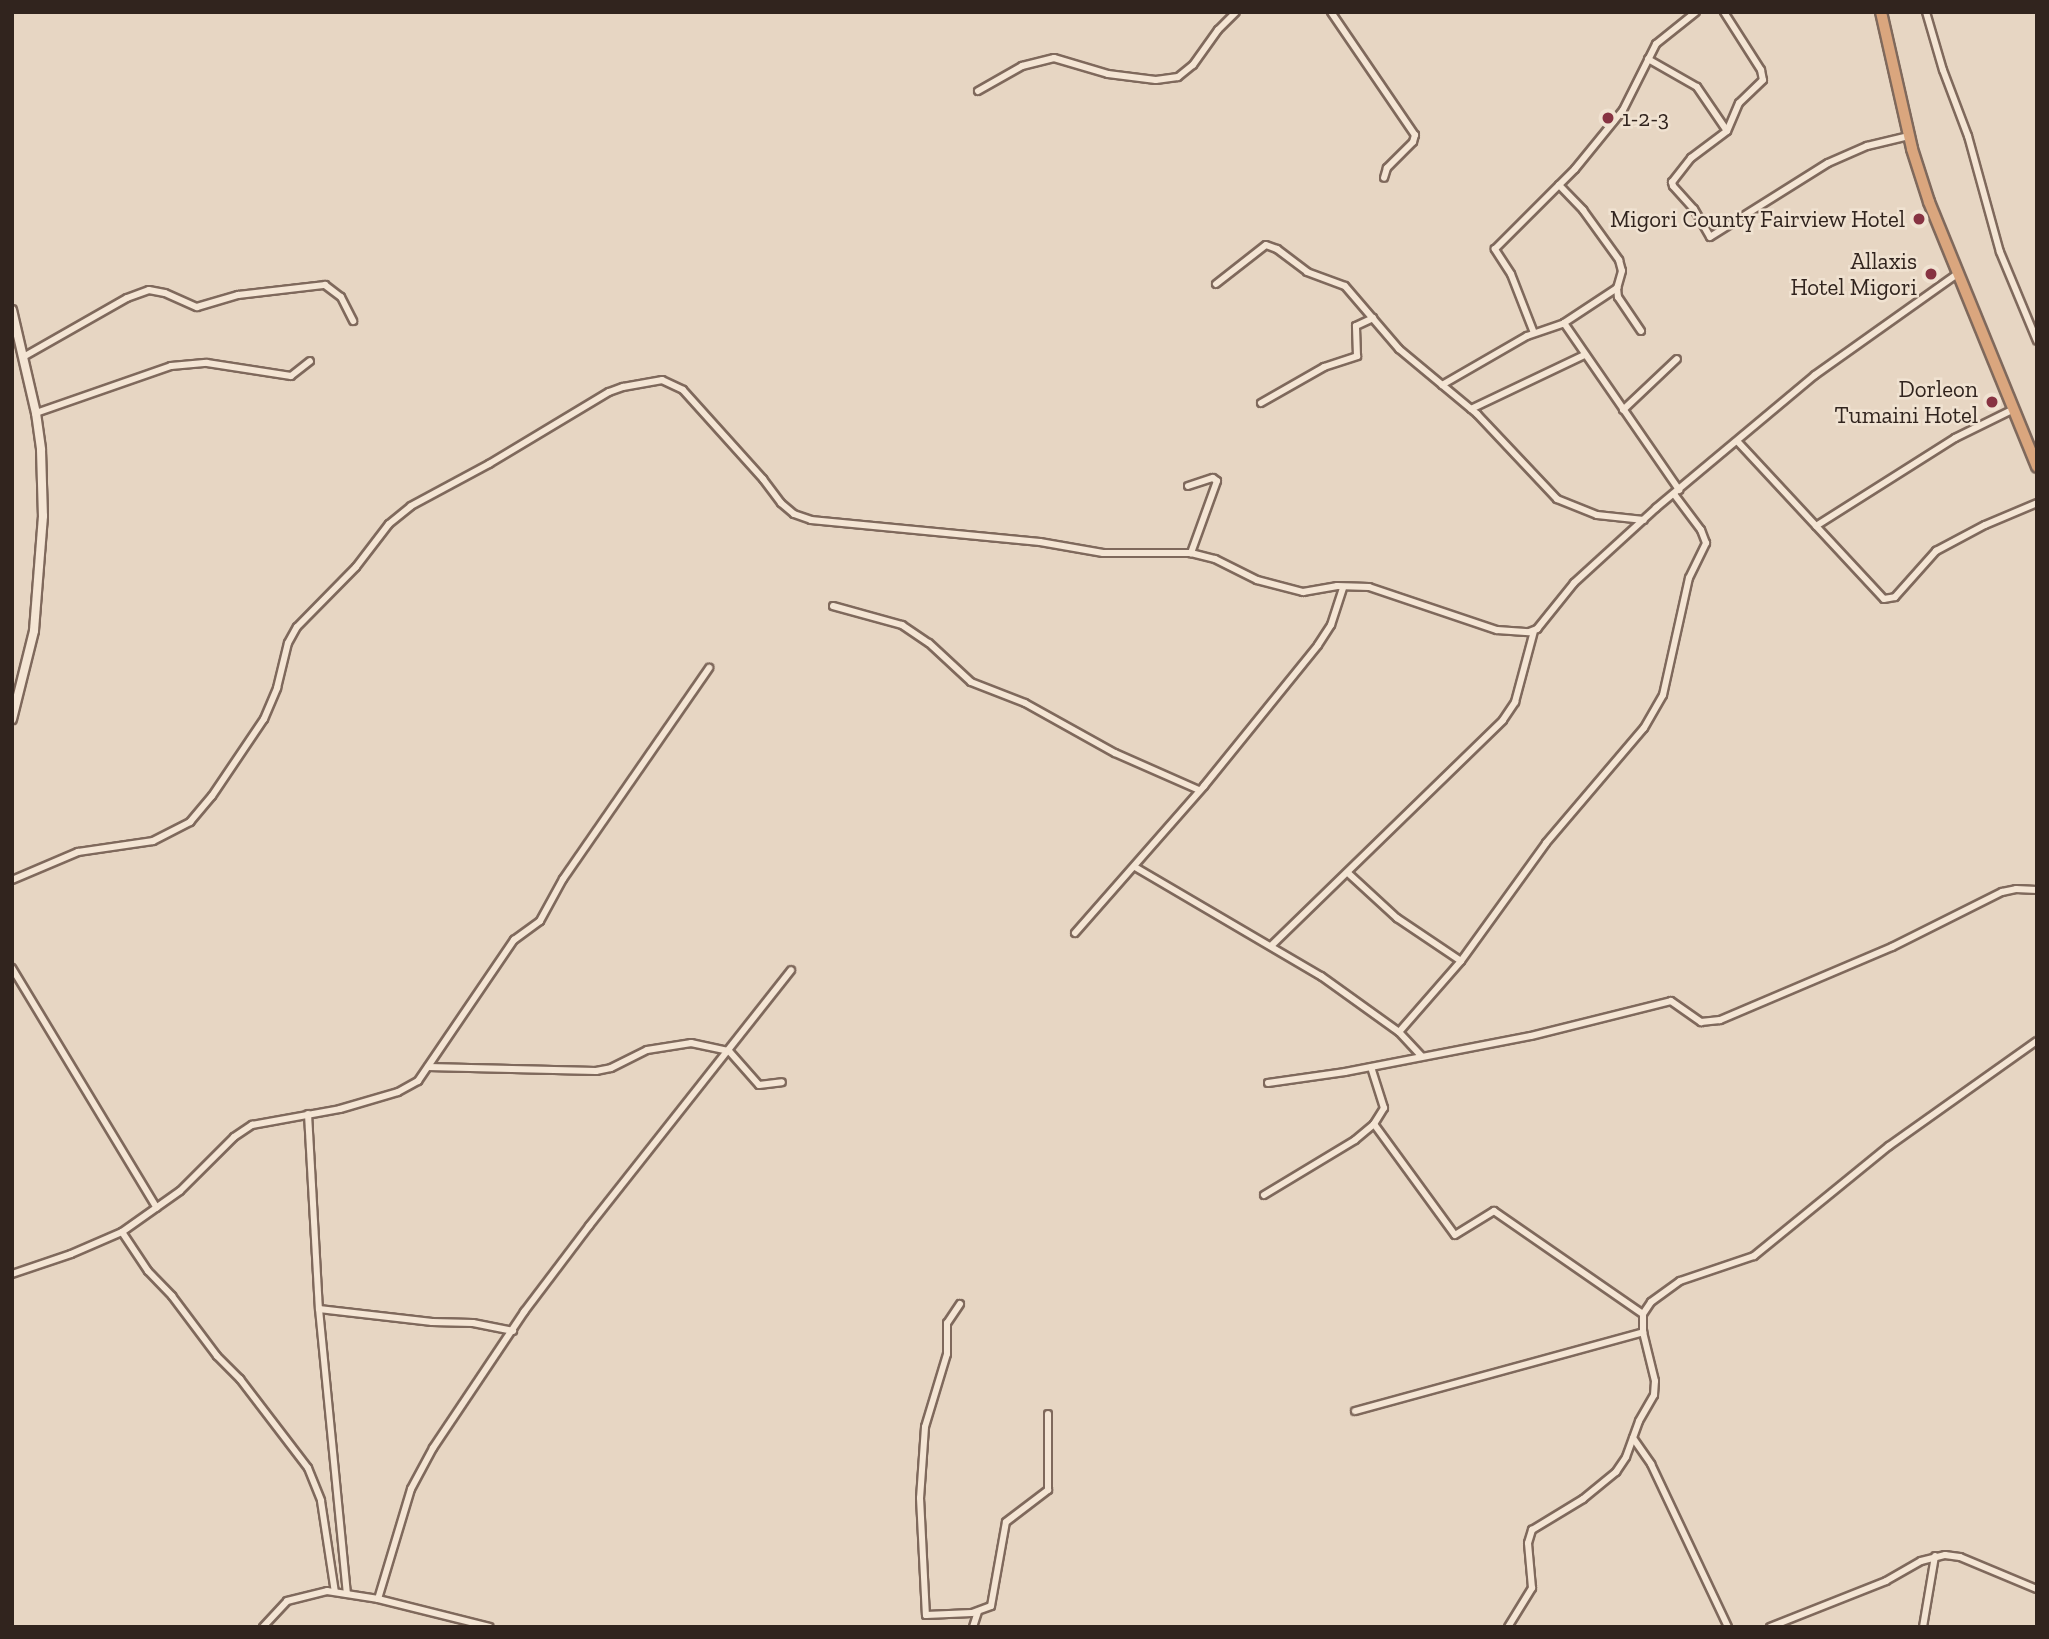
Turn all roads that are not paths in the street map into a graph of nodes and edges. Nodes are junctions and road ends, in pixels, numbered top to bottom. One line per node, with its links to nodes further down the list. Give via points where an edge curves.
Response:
1 (1236, 12): 8 (street, via 1178,77 1156,80 1108,74 1054,58 1022,66)
2 (1331, 12): 11 (street, via 1415,135)
3 (1696, 12): 7 (street, via 1658,42)
4 (1724, 12): 9 (street, via 1763,75 1761,84 1739,103)
5 (1881, 12): 10 (highway)
6 (1926, 12): 22 (street, via 1968,136 2000,252)
7 (1648, 58): 9 (street, via 1697,87); 12 (street, via 1623,110)
8 (978, 91)
9 (1727, 131): 10 (street, via 1691,158 1672,182 1711,238 1828,163 1867,146)
10 (1909, 136): 13 (highway)
11 (1384, 178)
12 (1559, 185): 15 (street, via 1619,260 1622,271); 21 (street, via 1495,251 1511,274)
13 (1957, 274): 30 (highway); 33 (street, via 1815,375)
14 (1216, 284): 17 (street, via 1260,248 1270,246 1307,272 1352,291)
15 (1617, 288): 19 (street); 20 (street, via 1620,302)
16 (12, 310): 24 (street)
17 (1373, 318): 27 (street, via 1406,356); 28 (street, via 1356,325 1356,357 1324,367)
18 (353, 321): 24 (street, via 334,289 325,285 238,295 197,307 149,290)
19 (1564, 323): 21 (street); 23 (street)
20 (1641, 331)
21 (1534, 333): 27 (street)
22 (2037, 341)
23 (1584, 355): 29 (street); 31 (street)
24 (25, 356): 32 (street)
25 (1677, 359): 31 (street)
26 (310, 361): 32 (street, via 291,376 207,363 171,366)
27 (1442, 385): 29 (street)
28 (1261, 403)
29 (1471, 409): 38 (street, via 1563,503 1597,515)
30 (2012, 410): 34 (highway); 39 (street, via 1955,438)
31 (1623, 411): 36 (street)
32 (36, 412): 45 (street, via 41,450 41,555 34,631)
33 (1738, 442): 36 (street); 39 (street)
34 (2037, 467)
35 (1188, 486): 40 (street, via 1213,478 1217,481)
36 (1677, 492): 38 (street); 53 (street, via 1706,542 1689,578 1663,695 1651,719 1546,843)
37 (2037, 503): 39 (street, via 1933,553 1895,597 1887,600 1878,596)
38 (1644, 520): 43 (street, via 1574,583)
39 (1816, 526)
40 (1191, 553): 41 (street, via 1257,580 1303,592); 49 (street, via 1103,553 1040,542 811,520 781,503 683,390 662,380 623,387 411,506 389,524 356,567 297,627 264,719 190,822 152,841 78,852)
41 (1343, 587): 43 (street, via 1377,589 1497,630); 46 (street, via 1327,633)
42 (833, 606): 46 (street, via 902,625 971,682 1026,703 1115,754)
43 (1534, 631): 48 (street, via 1521,686 1509,713)
44 (709, 668): 60 (street, via 563,879 540,921 514,940)
45 (12, 719)
46 (1199, 790): 47 (street)
47 (1135, 867): 51 (street); 52 (street)
48 (1348, 873): 52 (street); 53 (street, via 1397,918)
49 (12, 880)
50 (2037, 890): 59 (street, via 2002,892 1892,947 1720,1020 1700,1022 1671,1001 1567,1028)
51 (1075, 933)
52 (1272, 945): 56 (street)
53 (1461, 961): 56 (street)
54 (12, 968): 67 (street)
55 (791, 970): 58 (street)
56 (1399, 1032): 59 (street)
57 (2037, 1041): 72 (street, via 1889,1146 1754,1256 1680,1281 1657,1296)
58 (729, 1051): 60 (street, via 703,1043 662,1046 607,1070 588,1072); 62 (street, via 759,1085); 73 (street, via 589,1226)
59 (1422, 1056): 61 (street)
60 (428, 1067): 64 (street, via 415,1083 398,1092)
61 (1371, 1067): 63 (street); 65 (street, via 1384,1108)
62 (782, 1082)
63 (1268, 1083)
64 (308, 1114): 67 (street, via 243,1129 195,1179); 71 (street)
65 (1374, 1124): 66 (street); 72 (street, via 1455,1235 1494,1211)
66 (1265, 1195)
67 (157, 1208): 68 (street)
68 (122, 1232): 69 (street); 80 (street, via 138,1259 308,1468 321,1501)
69 (12, 1274)
70 (960, 1304): 83 (street, via 947,1323 947,1354 925,1427 920,1497 924,1609 930,1616)
71 (319, 1309): 73 (street); 81 (street)
72 (1643, 1314): 74 (street)
73 (513, 1331): 82 (street, via 416,1477)
74 (1643, 1332): 75 (street); 77 (street, via 1655,1392)
75 (1355, 1411)
76 (1048, 1414): 83 (street, via 1048,1490 1006,1522 991,1606)
77 (1633, 1438): 87 (street, via 1626,1457 1606,1481 1532,1530 1528,1543 1532,1588); 88 (street, via 1651,1464)
78 (1936, 1556): 79 (street, via 1960,1557); 89 (street); 90 (street)
79 (2037, 1589)
80 (335, 1592): 81 (street); 84 (street, via 314,1592 287,1601)
81 (347, 1594): 82 (street)
82 (378, 1599): 85 (street)
83 (978, 1612): 86 (street)
84 (263, 1627)
85 (490, 1627)
86 (973, 1627)
87 (1508, 1627)
88 (1728, 1627)
89 (1770, 1627)
90 (1923, 1627)

